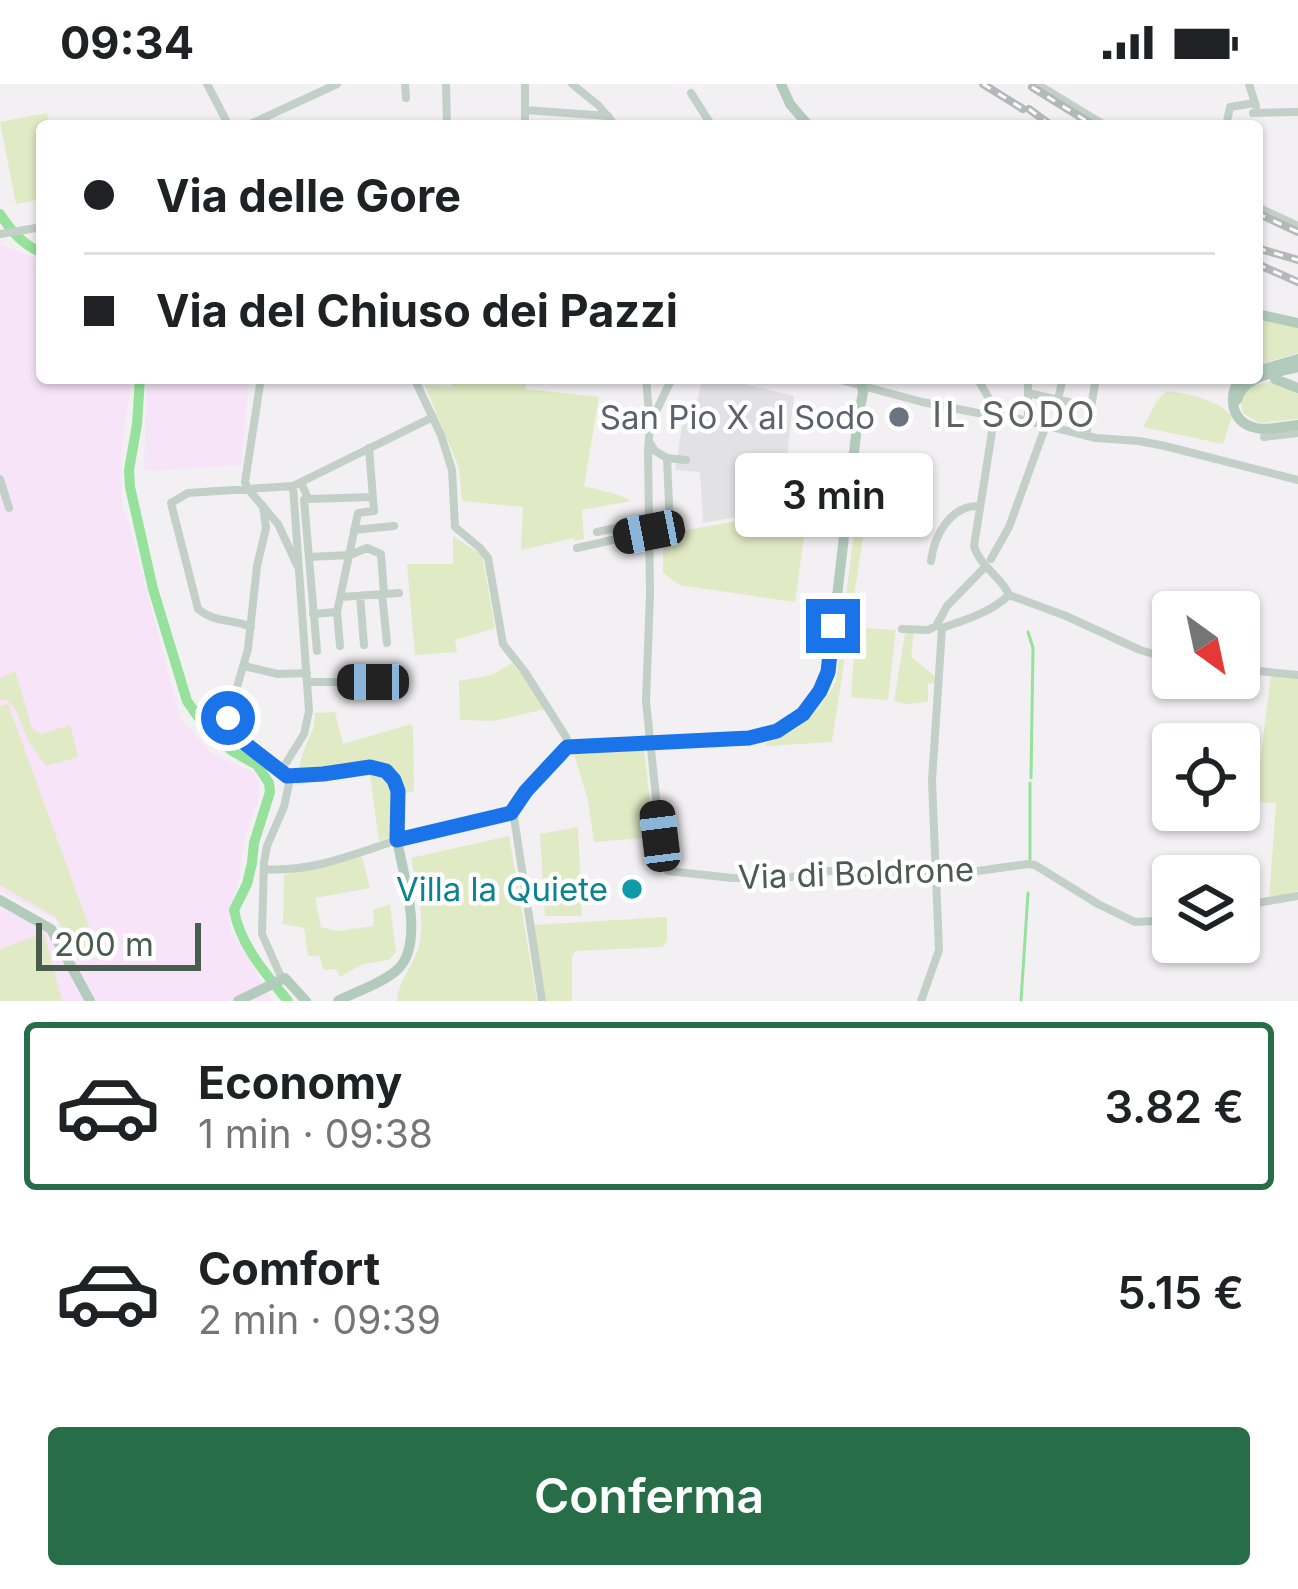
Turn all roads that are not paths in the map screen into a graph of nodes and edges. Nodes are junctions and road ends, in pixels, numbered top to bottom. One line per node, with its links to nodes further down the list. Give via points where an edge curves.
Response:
1 (207, 84): 17 (street)
2 (337, 84): 18 (street)
3 (405, 84): 11 (street)
4 (446, 84): 19 (street)
5 (525, 84): 12 (street)
6 (572, 84): 16 (street)
7 (784, 84): 24 (main road)
8 (1036, 84): 25 (street)
9 (1250, 84): 13 (street)
10 (691, 93): 23 (street)
11 (406, 98)
12 (525, 110): 15 (street); 20 (street)
13 (1256, 110): 14 (street); 26 (street, via 1230,107)
14 (1298, 112)
15 (563, 113): 16 (street); 21 (street)
16 (608, 116): 22 (street)
17 (226, 120)
18 (259, 120)
19 (448, 120)
20 (525, 120)
21 (563, 120)
22 (611, 120)
23 (708, 120)
24 (801, 120)
25 (1096, 120)
26 (1227, 120)
27 (1263, 210): 28 (street)
28 (1298, 226)
29 (36, 227): 30 (street)
30 (1, 234)
31 (1263, 315): 32 (main road)
32 (1298, 323)
33 (1298, 363): 34 (main road); 35 (main road)
34 (1263, 369)
35 (1263, 376)
36 (1275, 379): 49 (main road)
37 (260, 384): 70 (street)
38 (417, 384): 54 (street)
39 (647, 384): 57 (street)
40 (669, 384): 57 (street)
41 (859, 384): 110 (main road, via 828,672 815,699 786,727 756,737)
42 (866, 384): 53 (street)
43 (981, 384): 53 (street)
44 (1028, 384): 50 (street)
45 (1062, 384): 51 (street)
46 (1095, 384): 52 (street)
47 (1236, 384): 56 (main road, via 1233,410)
48 (1247, 384): 56 (main road, via 1238,394)
49 (1298, 388)
50 (1028, 393): 51 (street); 55 (street)
51 (1058, 399): 52 (street)
52 (1091, 407): 60 (street)
53 (995, 413): 55 (street); 75 (street)
54 (433, 417): 63 (street); 111 (street, via 454,480 455,527 488,558 503,644)
55 (1028, 419): 58 (street)
56 (1242, 421): 59 (main road)
57 (650, 424): 62 (street)
58 (1046, 425): 60 (street); 89 (street, via 1010,527)
59 (1298, 429): 61 (street)
60 (1086, 436): 67 (street, via 1165,446)
61 (1264, 437)
62 (649, 442): 64 (street); 78 (street)
63 (369, 448): 68 (street); 71 (street)
64 (667, 458): 65 (street); 82 (street, via 670,527)
65 (686, 460)
66 (0, 479): 76 (street)
67 (1298, 480)
68 (297, 484): 69 (street); 73 (street); 83 (street)
69 (268, 488): 70 (street); 74 (street)
70 (248, 489): 74 (street); 98 (street, via 188,493 170,506 200,611)
71 (372, 496): 72 (street); 77 (street, via 374,512)
72 (357, 498): 73 (street); 77 (street)
73 (308, 500): 87 (street)
74 (261, 504): 84 (street); 98 (street, via 266,529)
75 (978, 506): 88 (street, via 962,508 939,533); 89 (street, via 974,546)
76 (9, 508)
77 (358, 513): 80 (street)
78 (649, 521): 81 (street); 82 (street)
79 (394, 526): 80 (street)
80 (354, 530): 86 (street)
81 (597, 532)
82 (649, 532): 85 (street); 110 (street)
83 (299, 539): 84 (street); 90 (street)
84 (287, 543): 90 (street)
85 (577, 548)
86 (350, 555): 87 (street); 92 (street, via 367,548 381,554); 95 (street)
87 (309, 557): 97 (street)
88 (931, 561)
89 (988, 562): 93 (street); 99 (street, via 936,626)
90 (300, 572): 108 (street)
91 (399, 593): 92 (street)
92 (383, 594): 94 (street); 100 (street)
93 (1010, 595): 104 (street); 116 (street, via 942,628)
94 (360, 596): 95 (street); 101 (street)
95 (340, 597): 96 (street)
96 (337, 612): 97 (street); 102 (street)
97 (313, 614): 103 (street)
98 (250, 627): 105 (street)
99 (902, 629)
100 (387, 643)
101 (364, 645)
102 (340, 646)
103 (317, 651)
104 (1152, 654)
105 (244, 666): 108 (street); 112 (street, via 228,726 275,769)
106 (1260, 671): 107 (street)
107 (1298, 675)
108 (308, 678): 109 (street, via 373,682 386,688); 112 (street, via 308,720)
109 (379, 700)
110 (650, 743): 111 (main road); 116 (street, Via di Boldrone, via 668,871)
111 (569, 746): 113 (main road)
112 (291, 770): 114 (street, via 386,771 398,791); 115 (street)
113 (513, 811): 114 (main road); 126 (street)
114 (397, 840): 115 (street, via 296,869); 125 (main road, via 412,927 408,955 389,976)
115 (264, 869): 121 (street, via 262,934)
116 (934, 877): 120 (street, Via di Boldrone, via 1035,866 1135,922); 127 (street, via 939,950)
117 (1298, 896): 119 (street)
118 (0, 900): 123 (main road, via 49,927)
119 (1260, 902)
120 (1152, 921)
121 (281, 979): 122 (main road); 124 (main road)
122 (303, 999)
123 (90, 1001)
124 (238, 1001)
125 (338, 1001)
126 (542, 1001)
127 (921, 1001)

